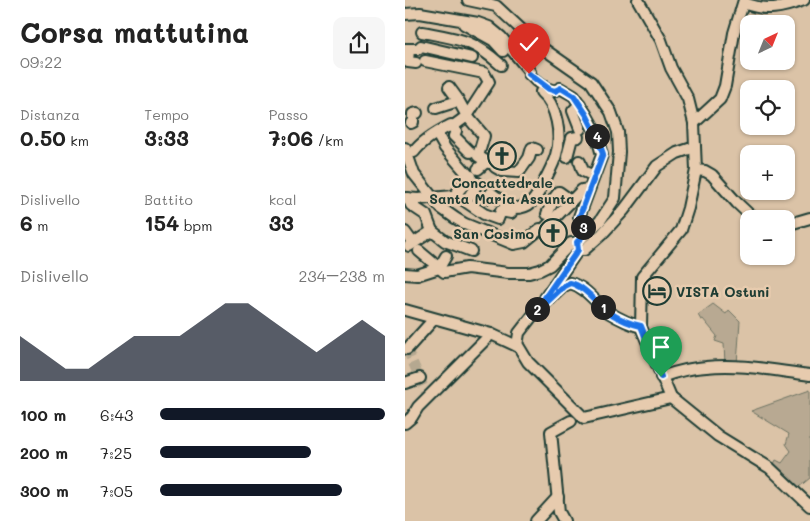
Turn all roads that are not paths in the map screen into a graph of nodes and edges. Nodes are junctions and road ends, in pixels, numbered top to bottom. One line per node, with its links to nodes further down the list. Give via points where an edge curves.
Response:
1 (468, 0): 49 (street, via 496,6 538,45 591,82 611,112 618,132 619,152 615,198)
2 (639, 0): 19 (street, via 685,92)
3 (804, 0): 4 (street, via 775,9)
4 (744, 2): 19 (street, via 720,99)
5 (405, 14): 6 (street, via 420,13)
6 (463, 20): 9 (street, via 464,24 493,40); 13 (street, via 482,24 501,37)
7 (422, 32): 11 (street, via 467,41)
8 (407, 49): 10 (street, via 421,46); 18 (street, via 408,62 484,73 489,82)
9 (503, 52)
10 (472, 58)
11 (501, 65)
12 (449, 87): 14 (street)
13 (541, 88): 15 (street, via 555,91 561,88); 29 (street)
14 (458, 101): 16 (street); 18 (street)
15 (580, 104): 23 (street, via 573,111); 24 (street)
16 (436, 108)
17 (417, 113): 20 (street, via 413,114)
18 (470, 119): 21 (street); 28 (street, via 484,136)
19 (694, 123): 25 (street)
20 (411, 124)
21 (452, 127): 22 (street); 28 (street, via 454,136)
22 (437, 134): 26 (street); 32 (street, via 445,148)
23 (581, 134): 24 (street); 29 (street, via 572,138)
24 (596, 134): 33 (street, via 603,154)
25 (695, 147): 31 (street); 49 (street, via 677,153 657,166 603,234 584,250)
26 (409, 150): 40 (street, via 414,174)
27 (537, 150): 30 (street, via 532,148 519,172 501,171)
28 (474, 152): 30 (street)
29 (571, 160): 33 (street); 34 (street, via 584,180); 35 (street)
30 (490, 164): 32 (street)
31 (696, 170): 43 (street, via 712,175); 58 (street, via 681,230 642,277)
32 (474, 176): 36 (street); 41 (street)
33 (594, 176): 34 (street)
34 (585, 189): 40 (street, via 551,224 518,244 465,224 441,208); 49 (street, via 579,218 584,224)
35 (548, 193): 39 (street, via 559,192); 42 (street, via 527,206); 44 (street)
36 (456, 195): 40 (street); 41 (street)
37 (489, 195): 42 (street)
38 (406, 197): 40 (street); 47 (street, via 411,205 426,215)
39 (566, 197)
40 (433, 198)
41 (466, 201): 42 (street, via 484,214 498,219 501,211 511,213)
42 (512, 208)
43 (745, 210)
44 (547, 214)
45 (810, 218): 46 (street)
46 (795, 222)
47 (432, 231): 50 (street); 51 (street, via 445,241)
48 (405, 232): 50 (street)
49 (578, 243): 53 (street, via 571,243 550,265 529,273 467,268 445,272); 56 (street)
50 (411, 246): 53 (street)
51 (471, 251)
52 (446, 256): 53 (street)
53 (439, 268): 54 (street, via 417,275)
54 (405, 274)
55 (405, 310): 57 (street)
56 (533, 315): 58 (street, via 570,283 577,285 609,312); 60 (street, via 519,332)
57 (434, 319): 59 (street); 61 (street)
58 (641, 326): 63 (street)
59 (491, 334): 60 (street); 68 (street)
60 (517, 346): 66 (street, via 584,418)
61 (407, 349)
62 (810, 375): 63 (street, via 707,366)
63 (661, 377): 66 (street)
64 (420, 378): 65 (street)
65 (405, 383)
66 (671, 398): 70 (street, via 718,436 770,468)
67 (571, 421): 69 (street, via 551,432)
68 (405, 423)
69 (558, 496): 71 (street); 72 (street, via 559,512)
70 (810, 506)
71 (536, 521)
72 (564, 521)

